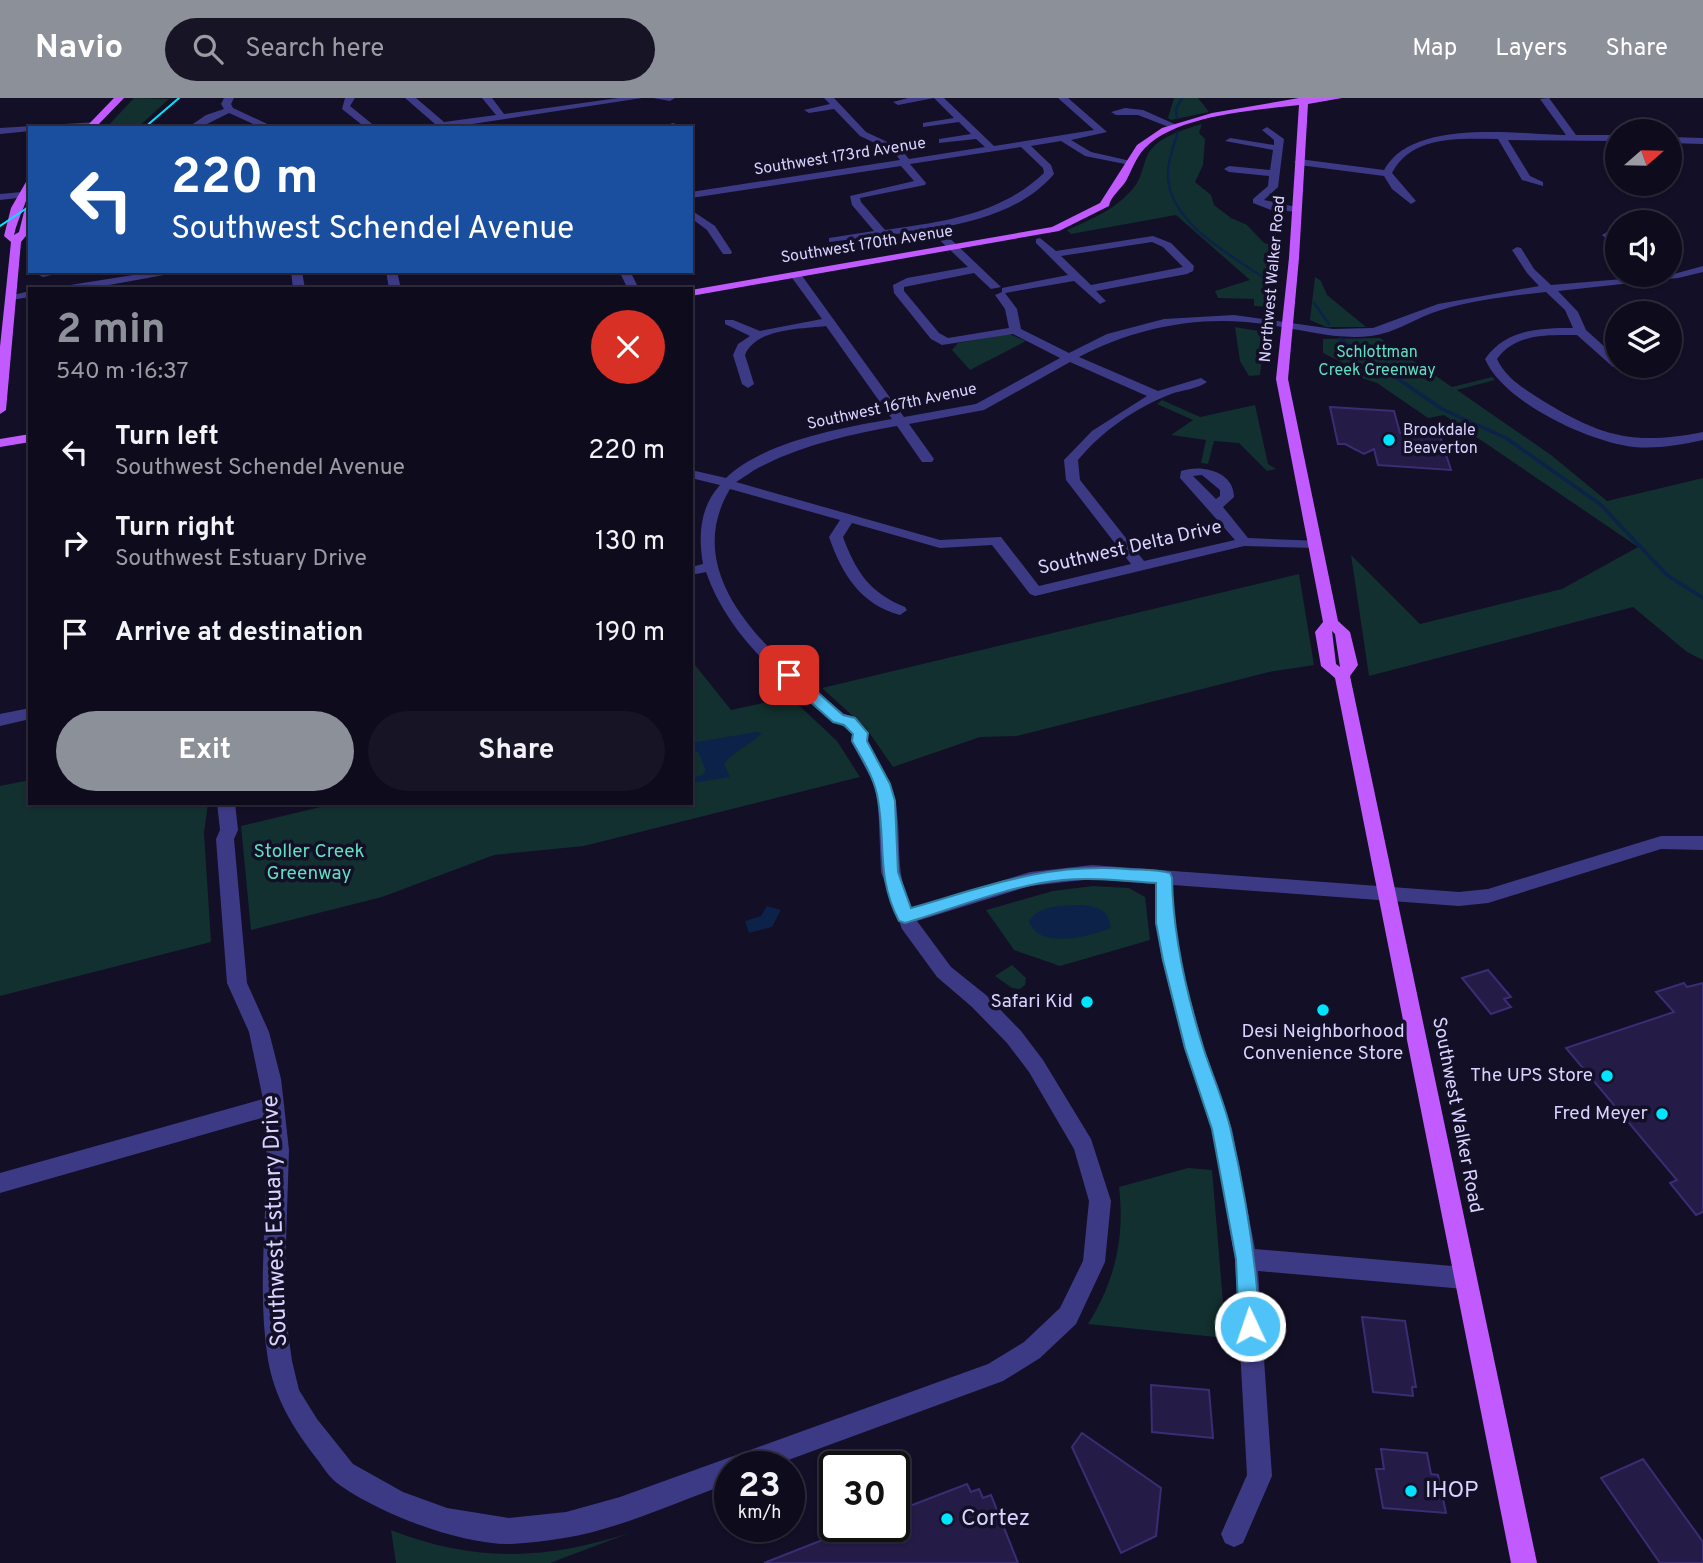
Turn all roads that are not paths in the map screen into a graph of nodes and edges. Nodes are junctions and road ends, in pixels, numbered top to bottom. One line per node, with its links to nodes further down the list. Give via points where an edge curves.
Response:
1 (119, 98): 28 (main road)
2 (229, 98): 19 (street)
3 (351, 98): 31 (street, via 345,107)
4 (410, 98): 25 (street)
5 (487, 98): 23 (street)
6 (637, 98): 16 (street)
7 (658, 98): 8 (street)
8 (670, 98)
9 (929, 98): 18 (street)
10 (939, 98): 24 (street)
11 (1063, 98): 41 (street, Southwest 173rd Avenue, via 1102,132)
12 (1138, 98): 21 (street)
13 (1337, 98): 15 (main road, Southwest 170th Avenue)
14 (1545, 99): 39 (street)
15 (1303, 100): 33 (main road, Southwest 170th Avenue); 50 (main road, Northwest Walker Road)
16 (599, 102): 23 (street)
17 (832, 102): 20 (street); 51 (street, via 863,134 897,150)
18 (898, 102)
19 (229, 110): 29 (street); 30 (street)
20 (809, 110)
21 (1143, 111): 22 (street); 33 (street)
22 (1116, 112)
23 (502, 117): 25 (street)
24 (962, 120): 26 (street); 38 (street)
25 (441, 125): 32 (street)
26 (926, 125)
27 (38, 126): 28 (street)
28 (92, 126)
29 (195, 126)
30 (266, 126)
31 (369, 126)
32 (435, 126)
33 (1174, 126): 49 (main road, Southwest 170th Avenue, via 1144,143)
34 (28, 127): 36 (street)
35 (1267, 130): 47 (street, via 1278,137)
36 (0, 131)
37 (1500, 135): 39 (street); 54 (street, via 1450,136 1416,144 1402,151); 55 (street, via 1526,178)
38 (979, 136): 43 (street); 48 (street)
39 (1573, 137): 40 (street)
40 (1605, 138)
41 (1063, 139): 46 (street, Southwest 173rd Avenue); 49 (street, via 1088,154)
42 (1682, 140): 45 (street)
43 (943, 141)
44 (1230, 141): 47 (street)
45 (1703, 141)
46 (1024, 145): 48 (street, Southwest 173rd Avenue); 64 (street, via 1050,171 1032,192 978,216)
47 (1277, 148): 53 (street)
48 (993, 150): 51 (street, Southwest 173rd Avenue)
49 (1130, 162): 69 (main road, Southwest 170th Avenue, via 1124,179 1105,204 1082,217 1055,229)
50 (1299, 162): 54 (street); 61 (main road, Northwest Walker Road)
51 (905, 163): 58 (street, Southwest 173rd Avenue); 65 (street, via 921,183 855,196)
52 (1228, 169): 53 (street)
53 (1274, 173): 61 (street, via 1273,187 1257,201)
54 (1387, 173): 60 (street)
55 (1539, 184)
56 (28, 187): 57 (main road)
57 (22, 195): 59 (street); 67 (main road, via 9,236)
58 (693, 195)
59 (0, 197)
60 (1411, 201)
61 (1297, 208): 93 (main road, Northwest Walker Road)
62 (693, 214): 71 (street, via 711,228)
63 (28, 216): 67 (main road, via 24,233)
64 (930, 225): 65 (street); 69 (street)
65 (881, 232): 66 (street)
66 (833, 240)
67 (16, 241): 89 (main road)
68 (1040, 241): 72 (street)
69 (951, 249): 74 (street); 79 (main road, Southwest 170th Avenue)
70 (1517, 250): 85 (street, via 1534,276)
71 (727, 252)
72 (1055, 254): 80 (street); 84 (street, via 1153,239 1167,245 1189,266 1183,272)
73 (1703, 269): 77 (street, Southwest 167th Avenue)
74 (978, 270): 86 (street); 94 (street, via 907,281 898,291 935,336 946,342)
75 (50, 273): 78 (street)
76 (171, 273): 81 (street)
77 (1682, 273)
78 (43, 274)
79 (796, 275): 87 (main road, Southwest 170th Avenue); 92 (street)
80 (1078, 277): 84 (street); 86 (street)
81 (142, 279): 83 (street)
82 (1605, 283): 85 (street, Southwest 167th Avenue)
83 (80, 287)
84 (1089, 289): 90 (street)
85 (1550, 289): 93 (street, Southwest 167th Avenue, via 1443,306 1373,332 1331,333); 95 (street, via 1574,311)
86 (1000, 291): 94 (street, via 1011,309)
87 (693, 293)
88 (28, 294): 89 (street)
89 (11, 297): 102 (main road)
90 (1100, 301)
91 (729, 322): 96 (street)
92 (828, 323): 96 (street); 103 (street)
93 (1288, 326): 98 (street, Southwest 167th Avenue, via 1176,322 1111,336); 113 (main road, Northwest Walker Road, via 1282,379)
94 (1015, 330): 98 (street)
95 (1580, 331): 97 (street); 104 (street, via 1519,336 1491,359 1508,384 1595,435 1639,443)
96 (758, 335): 100 (street, via 739,351)
97 (1605, 354)
98 (1073, 357): 101 (street); 103 (street, Southwest 167th Avenue, via 981,407)
99 (1201, 382): 101 (street)
100 (748, 384)
101 (1156, 395): 114 (street, via 1085,441 1071,460 1073,480)
102 (0, 410)
103 (901, 423): 107 (street); 109 (street, Southwest 167th Avenue, via 792,447 757,463)
104 (1703, 436)
105 (28, 438): 106 (main road)
106 (0, 443)
107 (927, 459)
108 (693, 475): 109 (street)
109 (728, 484): 111 (street, Southwest Delta Drive); 115 (street, via 711,507 705,530)
110 (1215, 506): 112 (street)
111 (848, 518): 114 (street, Southwest Delta Drive, via 940,544 996,540 1035,591); 117 (street, via 836,537 841,553 866,594)
112 (1244, 542): 113 (street, Southwest Delta Drive); 114 (street, Southwest Delta Drive)
113 (1315, 544): 123 (main road, Southwest Walker Road, via 1331,623 1323,632 1329,666 1342,676)
114 (1139, 565)
115 (711, 566): 116 (street); 124 (street, via 748,634 838,718 838,726 850,738 859,741 887,801 890,872)
116 (693, 570)
117 (900, 610)
118 (28, 713): 119 (street)
119 (0, 720)
120 (226, 805): 125 (street, Southwest Estuary Drive, via 237,983 259,1032)
121 (1703, 843): 123 (street, via 1661,842 1488,896)
122 (1164, 878): 123 (street); 124 (street, via 1061,874); 127 (street, via 1171,960 1222,1129)
123 (1385, 895): 128 (main road, Southwest Walker Road)
124 (905, 917): 129 (street, via 944,972 1014,1037 1084,1146 1100,1201 1094,1262 1068,1316 1032,1350 995,1373)
125 (274, 1105): 126 (street); 130 (street, Southwest Estuary Drive, via 278,1163 273,1303 280,1361 288,1395 344,1473 398,1503 447,1521 509,1531 566,1525)
126 (0, 1183)
127 (1246, 1259): 128 (street); 131 (street, via 1260,1476)
128 (1464, 1278): 132 (main road, Southwest Walker Road)
129 (780, 1451)
130 (714, 1476)
131 (1234, 1534)
132 (1524, 1563)

